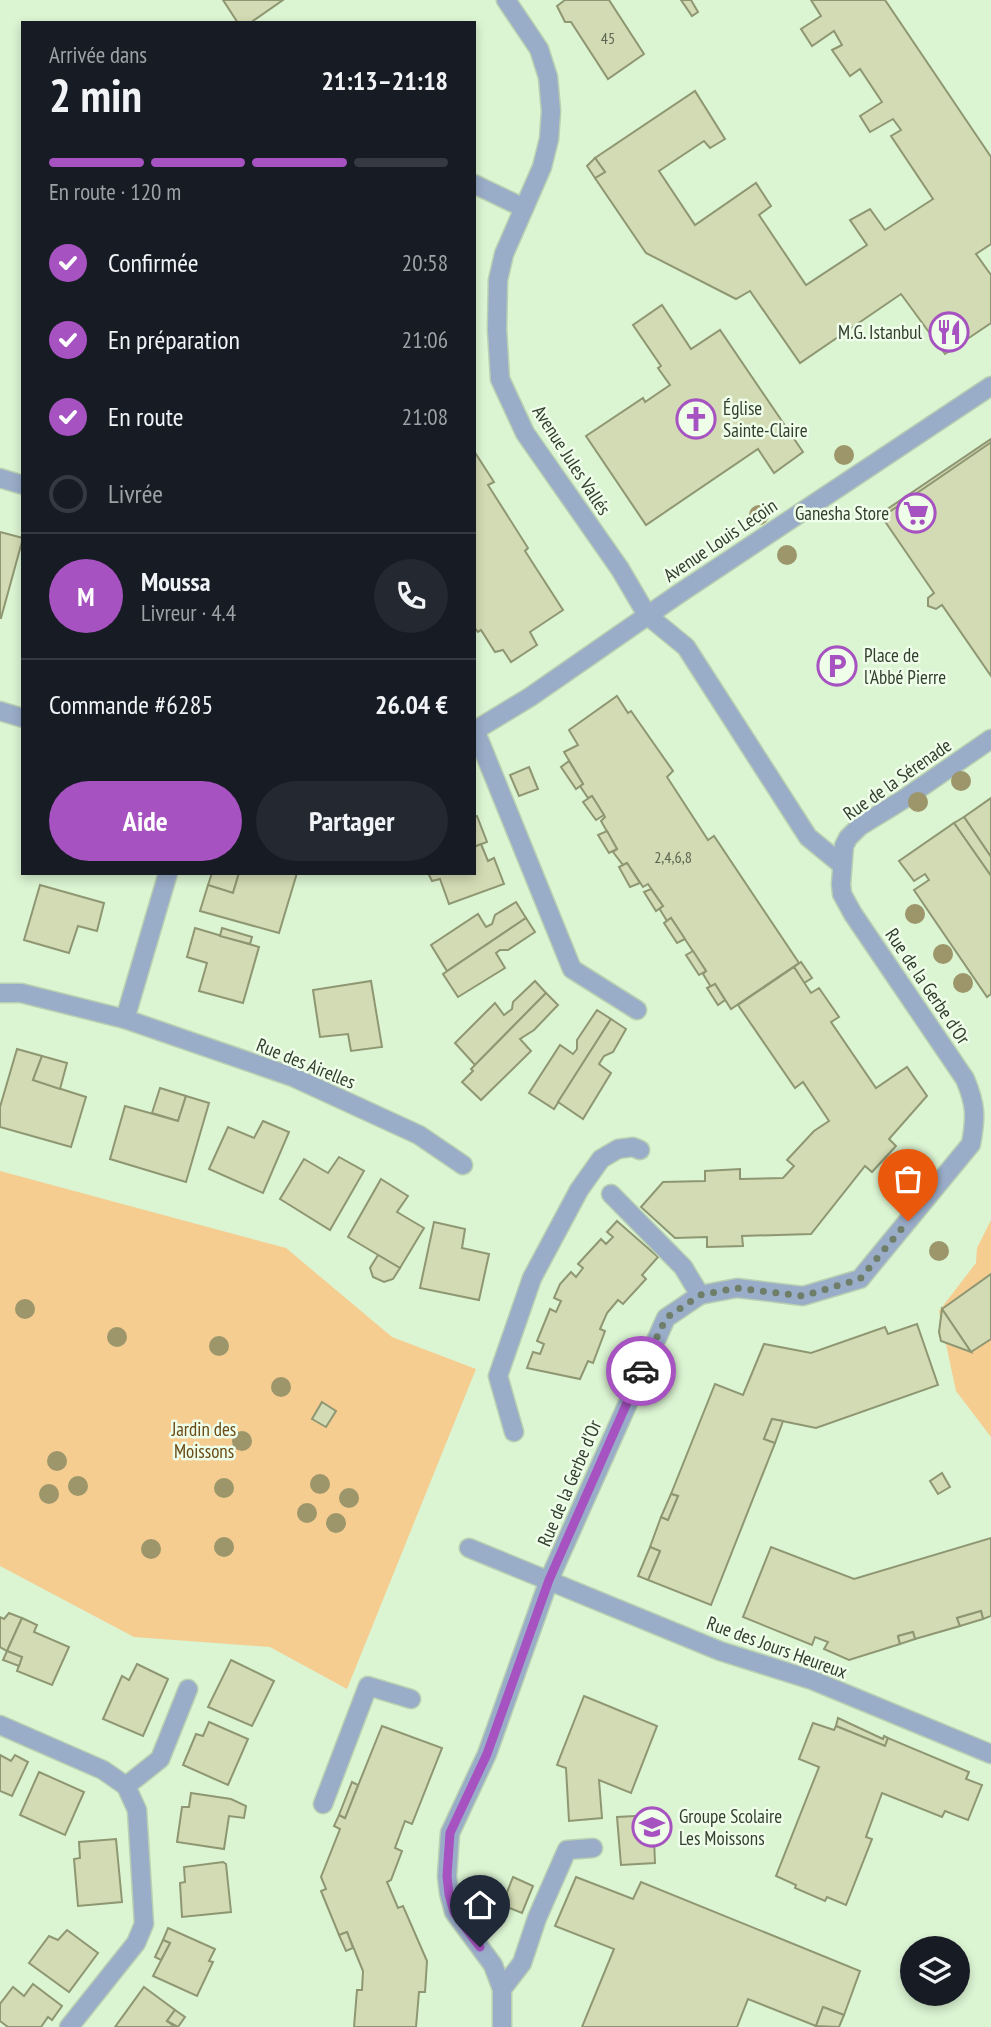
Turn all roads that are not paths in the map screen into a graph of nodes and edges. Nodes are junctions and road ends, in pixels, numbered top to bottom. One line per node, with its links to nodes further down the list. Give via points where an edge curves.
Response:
1 (506, 0): 3 (street, Avenue Jules Vallés, via 539,49 548,77 551,111 542,167)
2 (476, 185): 3 (street)
3 (524, 208): 7 (street, Avenue Jules Vallés, via 498,280 500,379 525,433)
4 (991, 386): 7 (street, Avenue Louis Lecoin)
5 (0, 478): 6 (street)
6 (21, 484)
7 (647, 615): 10 (street, Avenue Louis Lecoin); 13 (street, via 685,647 808,837)
8 (0, 711): 9 (street)
9 (21, 717)
10 (476, 730)
11 (476, 733): 16 (street, via 572,970)
12 (991, 739): 13 (street, Rue de la Sérenade, via 860,826 844,846)
13 (841, 864): 18 (street, Rue de la Gerbe d'Or, via 842,894 853,914 965,1079)
14 (167, 875): 17 (street)
15 (0, 993): 17 (street, Rue des Airelles, via 21,993)
16 (637, 1010)
17 (125, 1019): 20 (street, Rue des Airelles, via 293,1077 419,1135)
18 (983, 1119): 22 (street, Rue de la Gerbe d'Or, via 971,1144 860,1279 803,1296 737,1288)
19 (640, 1150): 23 (street, via 618,1149 601,1159 532,1278 498,1376)
20 (463, 1165)
21 (611, 1194): 22 (street, via 683,1267)
22 (700, 1295): 25 (street, Rue de la Gerbe d'Or, via 666,1318)
23 (514, 1432)
24 (469, 1548): 25 (street, Rue des Jours Heureux)
25 (549, 1580): 29 (street, Rue des Jours Heureux); 33 (street, Rue de la Gerbe d'Or, via 487,1754 450,1833 447,1876 454,1912 494,1965)
26 (188, 1689): 30 (street, via 160,1759)
27 (411, 1699): 31 (street, via 368,1686)
28 (0, 1725): 30 (street, via 103,1770)
29 (991, 1754)
30 (126, 1786): 34 (street, via 137,1810 144,1924 136,1943)
31 (323, 1804)
32 (593, 1848): 33 (street, via 567,1850 522,1963)
33 (502, 1989): 35 (street, Rue de la Gerbe d'Or)
34 (69, 2027)
35 (502, 2027)

